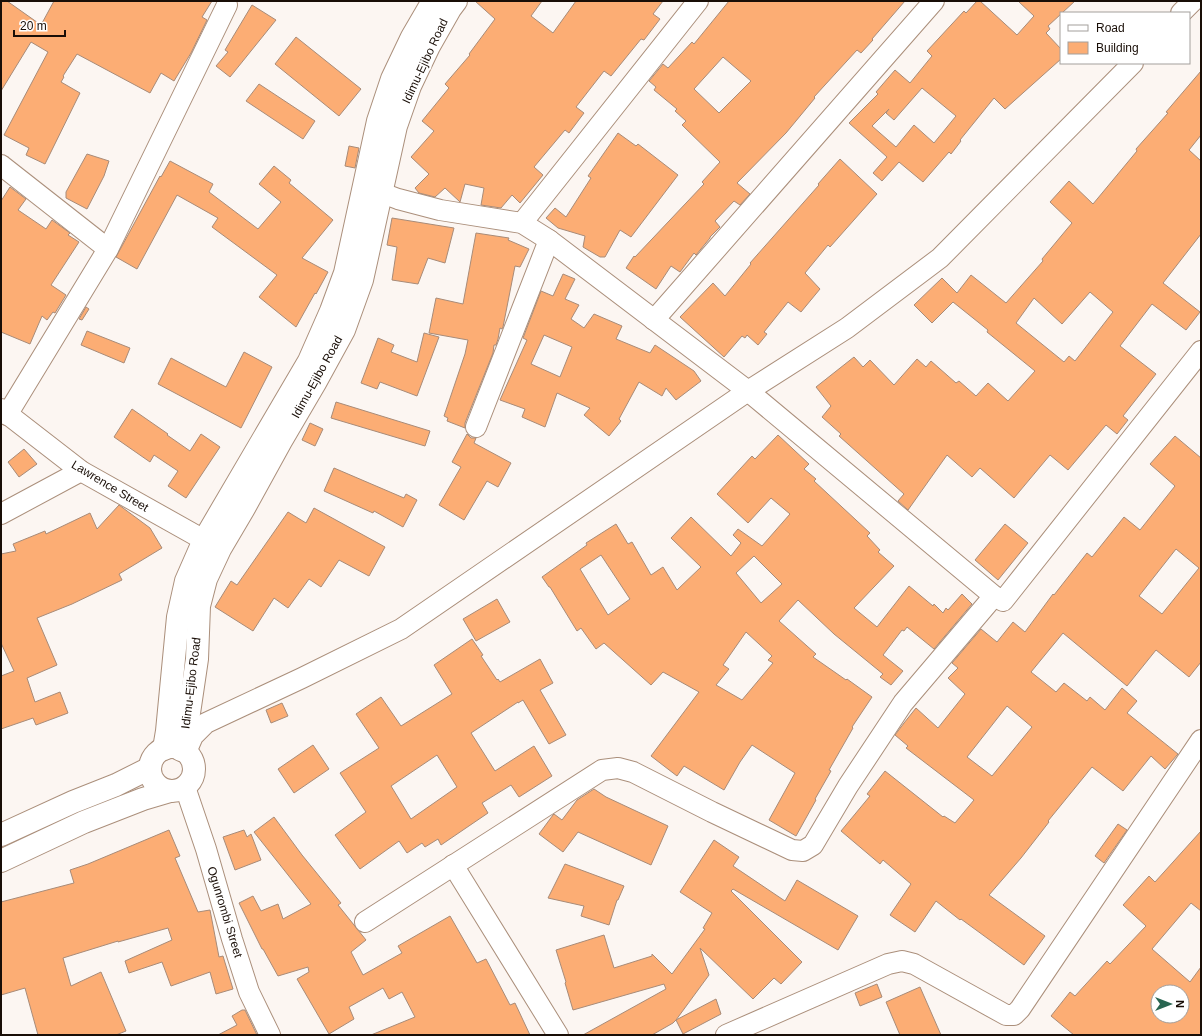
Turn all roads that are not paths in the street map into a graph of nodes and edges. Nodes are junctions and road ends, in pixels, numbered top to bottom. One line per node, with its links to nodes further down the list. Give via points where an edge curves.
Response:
1 (433, 1): 21 (main road, Idimu-Ejibo Road, via 392,79 378,121 345,273 332,311 309,361)
2 (456, 1): 10 (main road, Idimu-Ejibo Road, via 429,46 410,86 396,126)
3 (698, 1): 11 (street)
4 (934, 1): 14 (street)
5 (1193, 1): 7 (street)
6 (227, 5): 13 (street)
7 (1182, 12)
8 (1132, 64): 16 (street, via 940,258 847,328)
9 (1, 164): 13 (street)
10 (382, 193): 11 (street, via 440,210); 24 (main road, Idimu-Ejibo Road, via 362,280 344,330 220,549 206,579 199,606 197,659 188,720)
11 (522, 223): 12 (street)
12 (549, 240): 14 (street); 18 (street)
13 (108, 249): 17 (street)
14 (654, 320): 16 (street)
15 (1201, 351): 22 (street, via 1003,601)
16 (748, 391): 22 (street); 24 (street, via 401,630 206,723)
17 (4, 412): 19 (street, Lawrence Street)
18 (476, 427)
19 (81, 471): 20 (street); 21 (street, Lawrence Street)
20 (1, 514)
21 (204, 540): 24 (main road, Idimu-Ejibo Road, via 186,581 178,617 167,731)
22 (994, 596): 29 (street, via 903,702 813,845 803,851 792,850 633,772 618,768 602,770)
23 (1201, 740): 33 (street, via 1014,1015 1006,1015 914,964 902,961 888,964)
24 (177, 750): 25 (main road, via 158,752); 26 (main road, via 192,760 194,770 191,779)
25 (150, 768): 26 (main road, via 155,783 162,788); 27 (main road)
26 (177, 789): 28 (main road, via 84,822); 31 (street, Ogunrombi Street, via 206,849 247,984)
27 (1, 835)
28 (1, 861)
29 (453, 865): 30 (street); 32 (street)
30 (365, 922)
31 (270, 1035)
32 (558, 1035)
33 (726, 1035)

